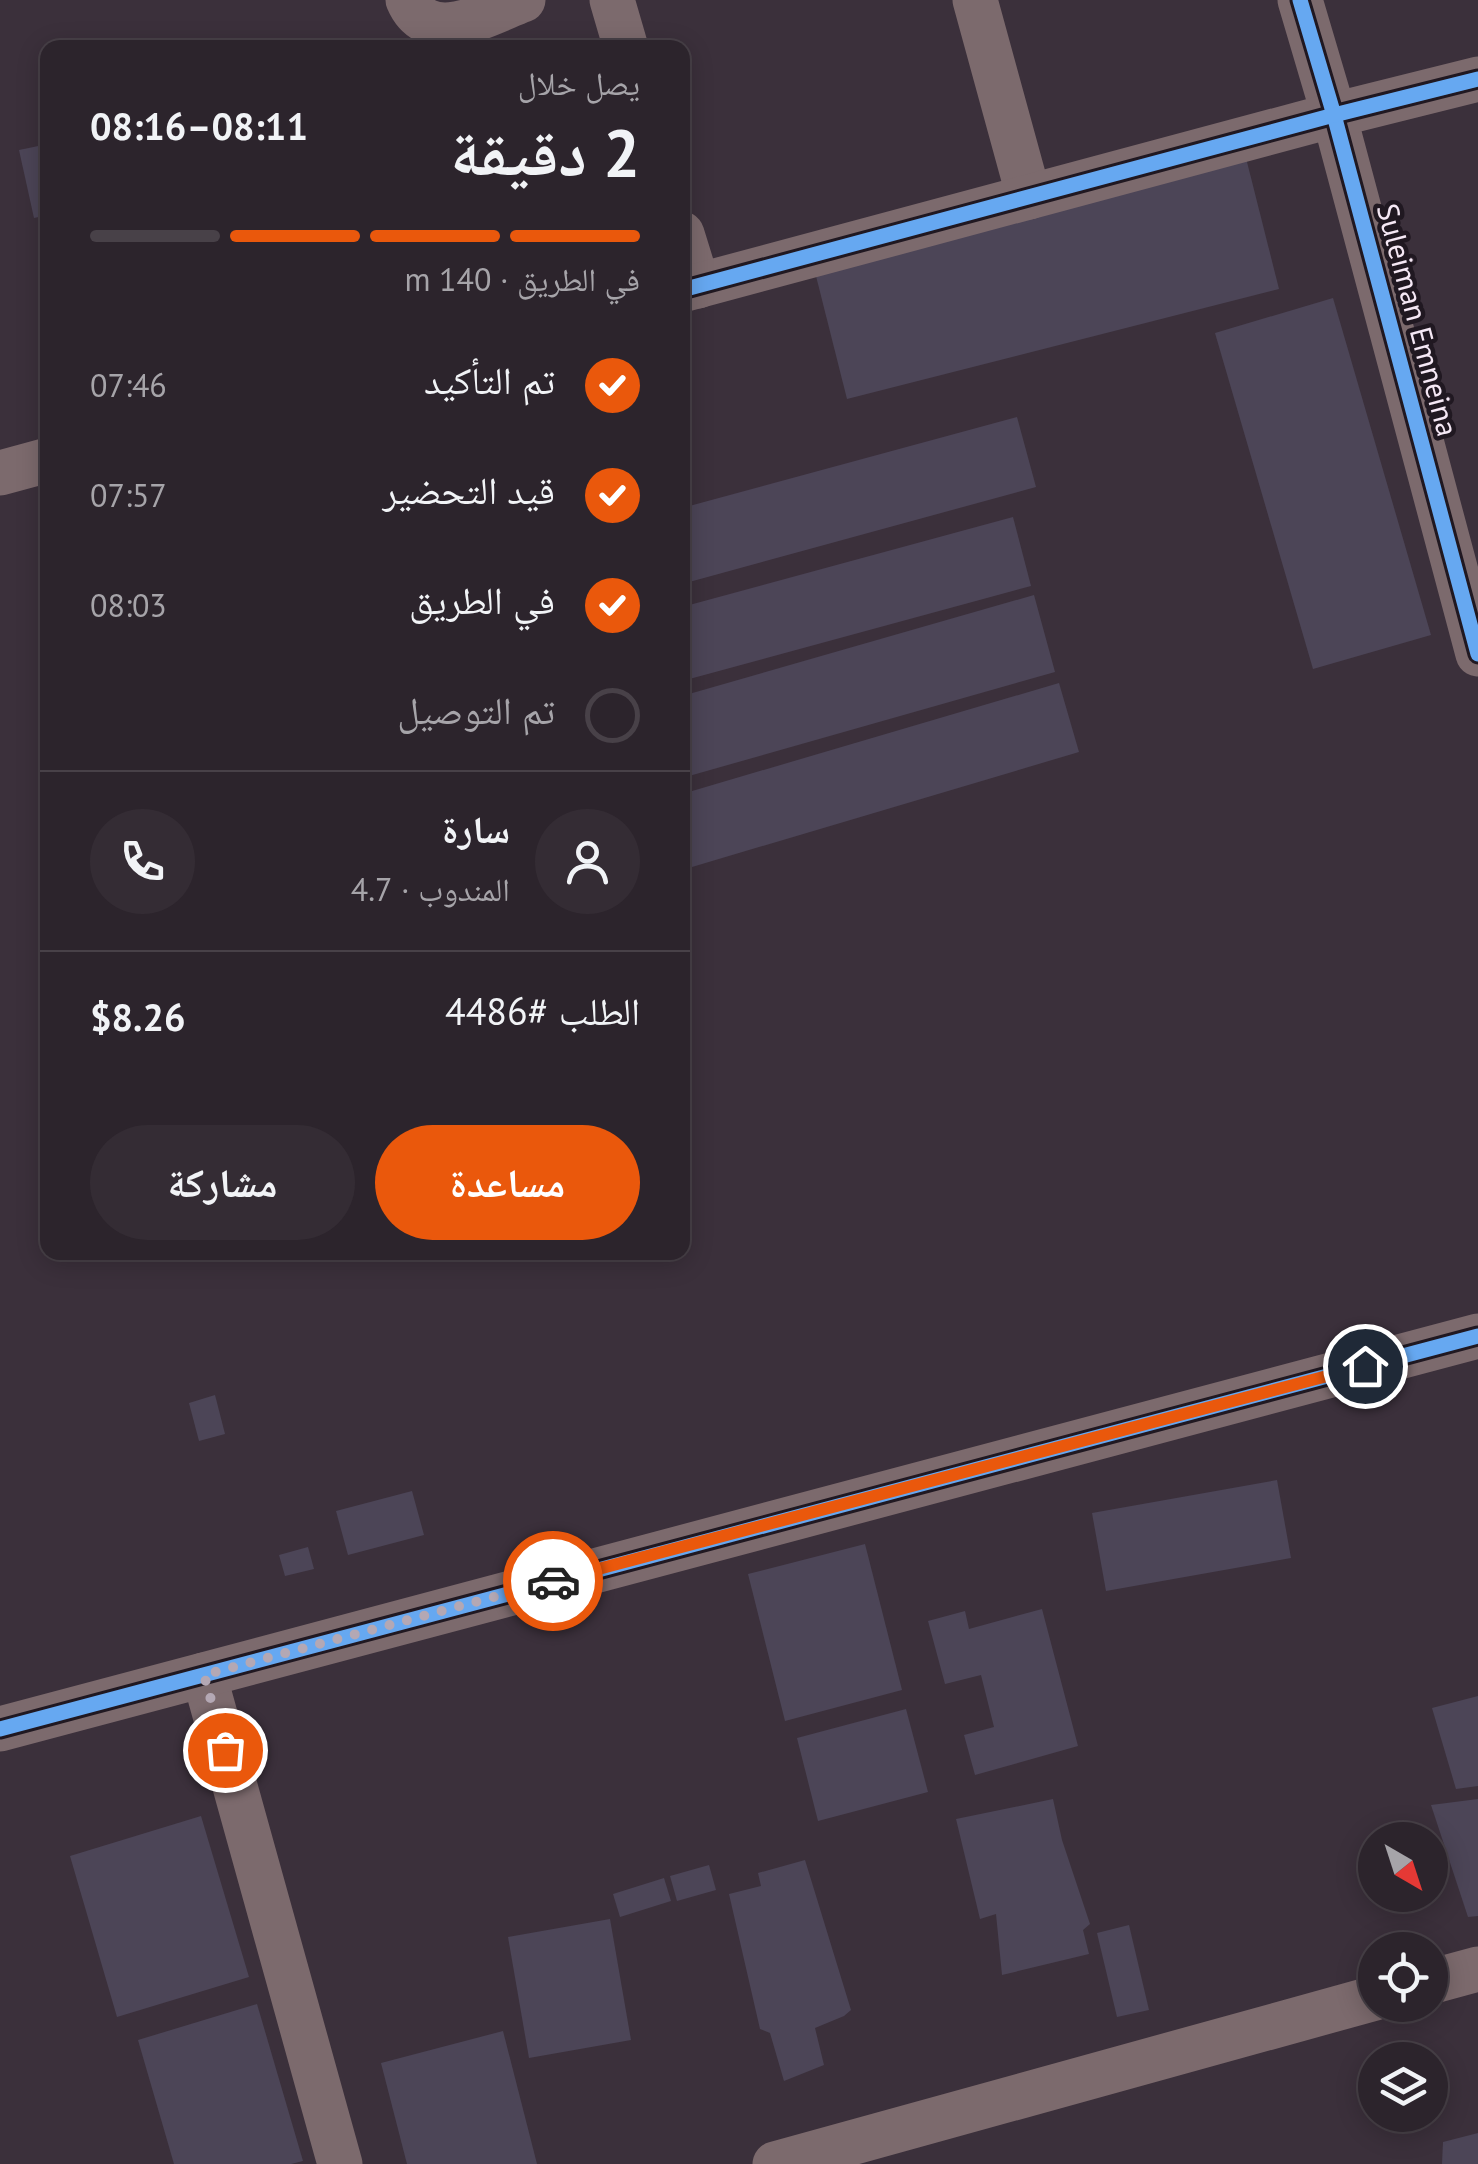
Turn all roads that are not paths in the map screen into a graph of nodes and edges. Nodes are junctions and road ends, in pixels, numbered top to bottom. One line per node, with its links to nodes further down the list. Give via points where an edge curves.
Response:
1 (408, 0): 2 (street, via 422,20 450,27)
2 (523, 0)
3 (612, 0): 6 (street)
4 (975, 0): 9 (street)
5 (1300, 0): 8 (street, Suleiman Emneina)
6 (624, 40)
7 (1478, 79): 8 (street)
8 (1334, 115): 9 (street); 13 (street, Suleiman Emneina)
9 (1028, 197): 10 (street)
10 (690, 288)
11 (40, 462): 12 (street)
12 (0, 473)
13 (1478, 654)
14 (1478, 1336): 15 (street)
15 (204, 1675): 16 (street); 20 (street)
16 (0, 1730)
17 (1478, 1969): 18 (street)
18 (1448, 1977)
19 (1358, 2003): 21 (street)
20 (340, 2164)
21 (776, 2164)

